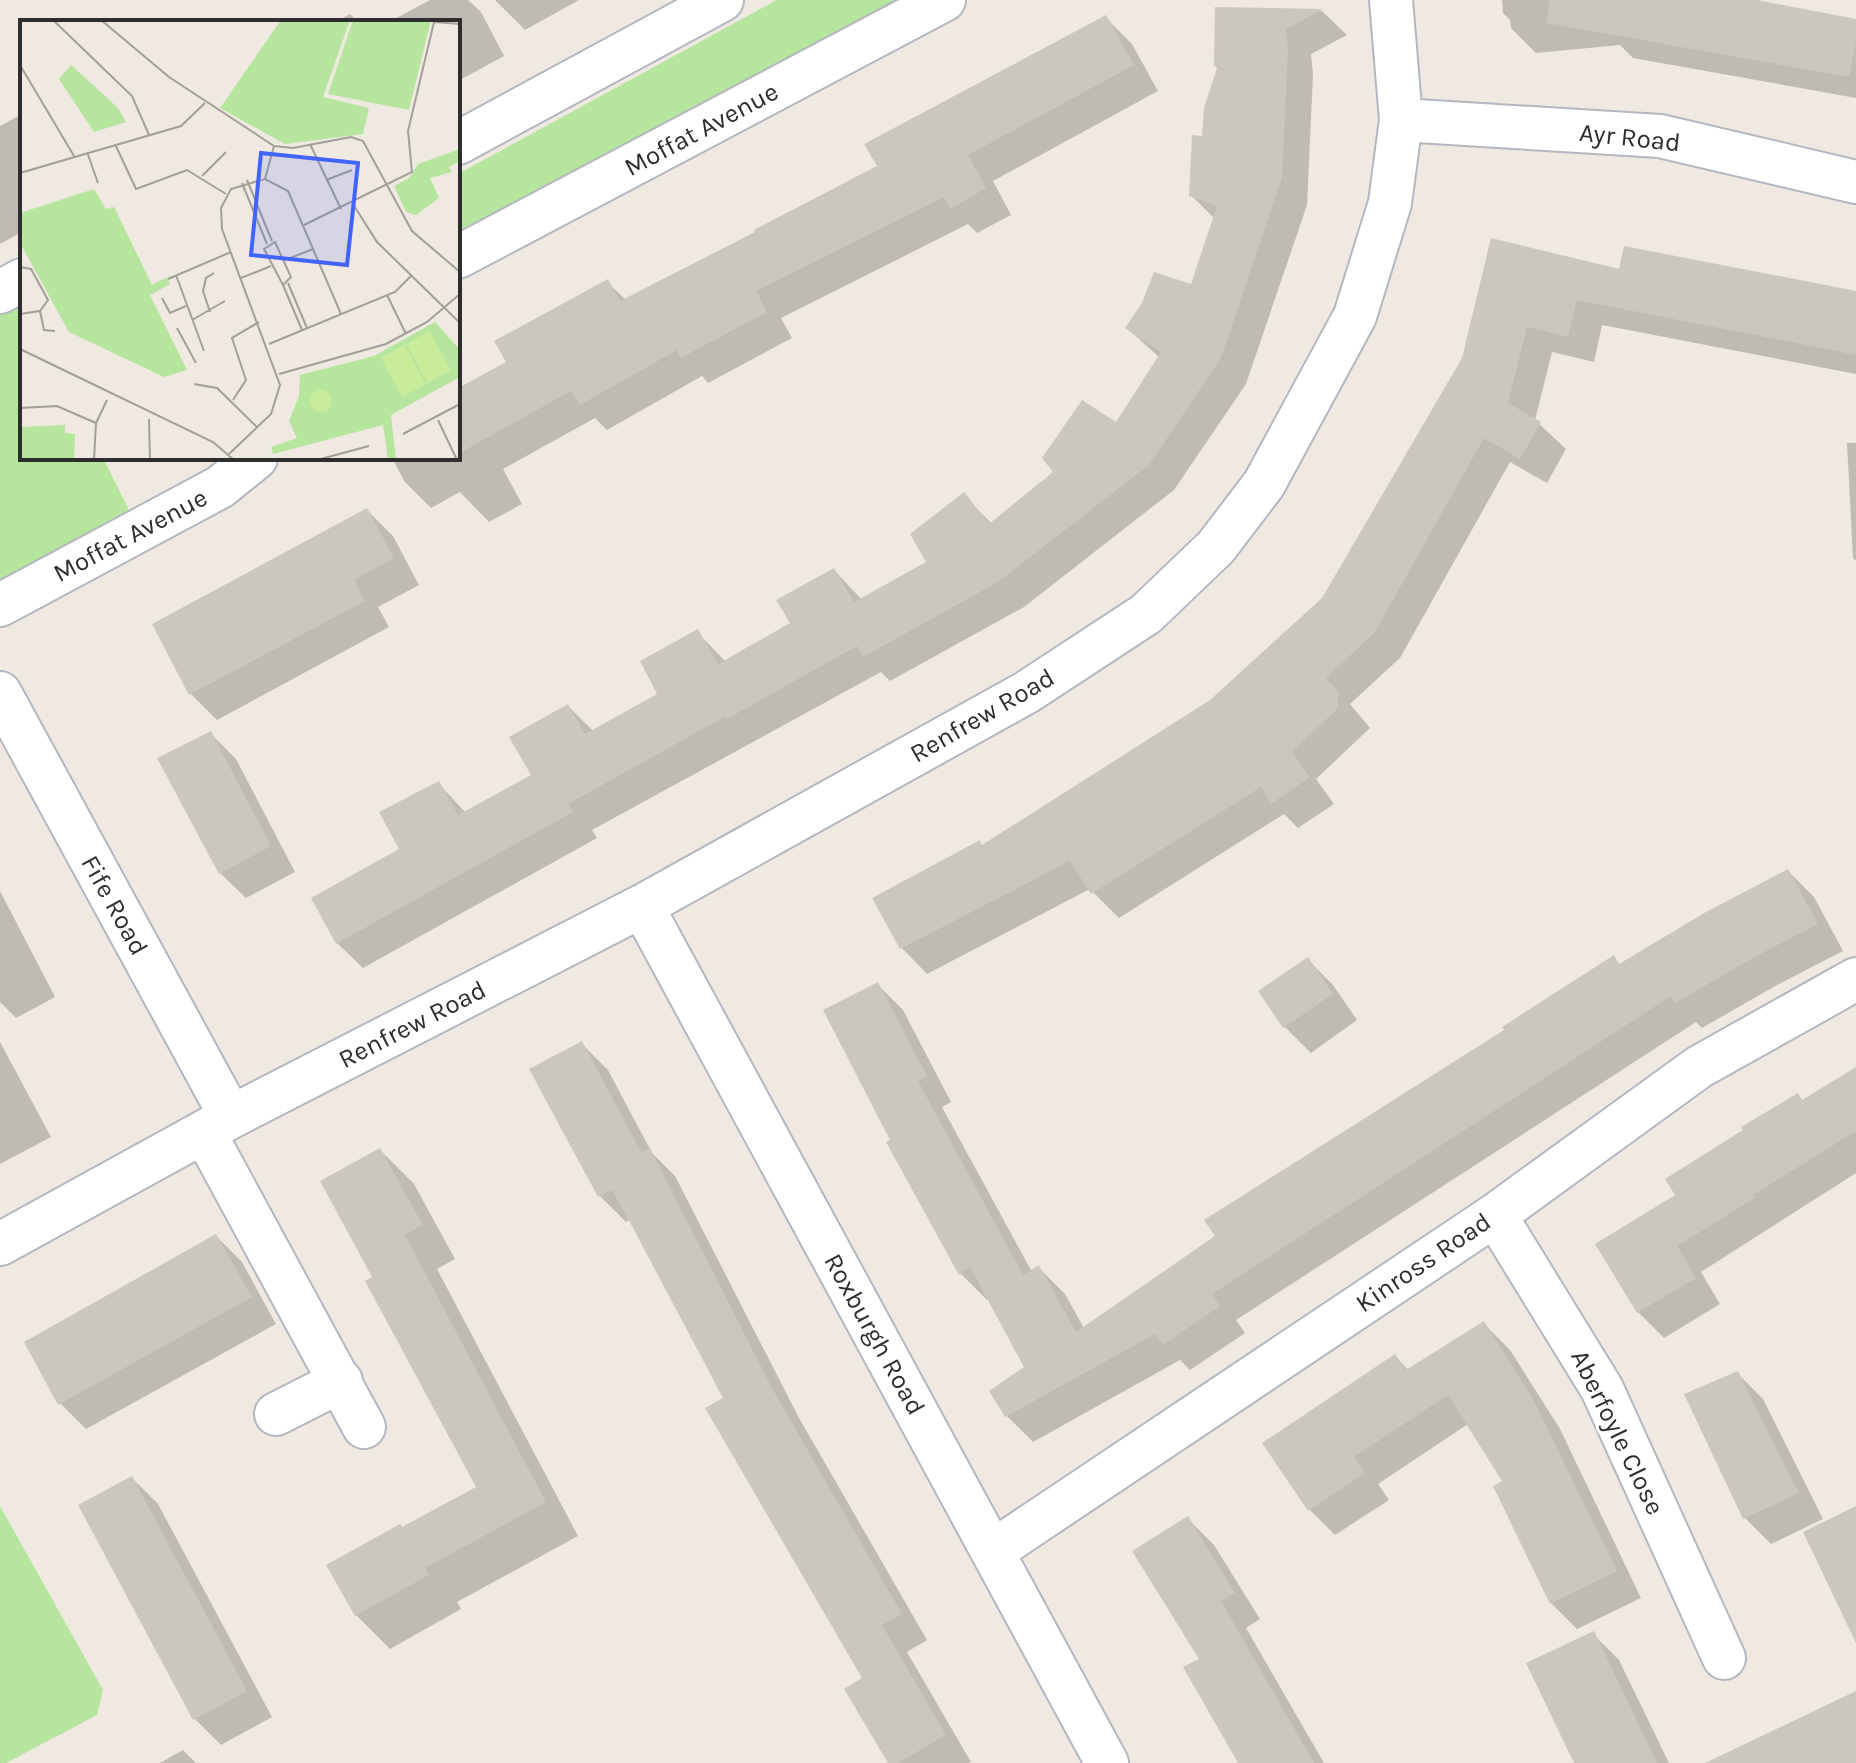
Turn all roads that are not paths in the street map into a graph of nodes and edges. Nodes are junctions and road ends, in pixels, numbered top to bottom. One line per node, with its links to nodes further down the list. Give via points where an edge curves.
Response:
1 (722, 0): 5 (street)
2 (944, 0): 7 (street, Moffat Avenue)
3 (1391, 0): 4 (street, Renfrew Road)
4 (1401, 120): 6 (street, Ayr Road, via 1660,136); 13 (street, Renfrew Road, via 1390,203 1355,316 1264,484 1216,547 1146,614 1027,692)
5 (460, 142)
6 (1856, 182)
7 (460, 256)
8 (20, 281): 9 (street)
9 (0, 292)
10 (254, 460): 11 (street, Moffat Avenue, via 220,487)
11 (0, 605)
12 (0, 693): 15 (street, Fife Road)
13 (642, 906): 15 (street, Renfrew Road); 21 (street, Roxburgh Road)
14 (1856, 979): 16 (street, Kinross Road, via 1699,1067)
15 (217, 1125): 17 (street, Renfrew Road); 18 (street)
16 (1495, 1215): 21 (street, Kinross Road); 22 (street, Aberfoyle Close, via 1602,1389)
17 (0, 1244)
18 (341, 1381): 19 (street); 20 (street)
19 (276, 1414)
20 (364, 1427)
21 (993, 1551): 23 (street, Roxburgh Road)
22 (1724, 1658)
23 (1100, 1760)

